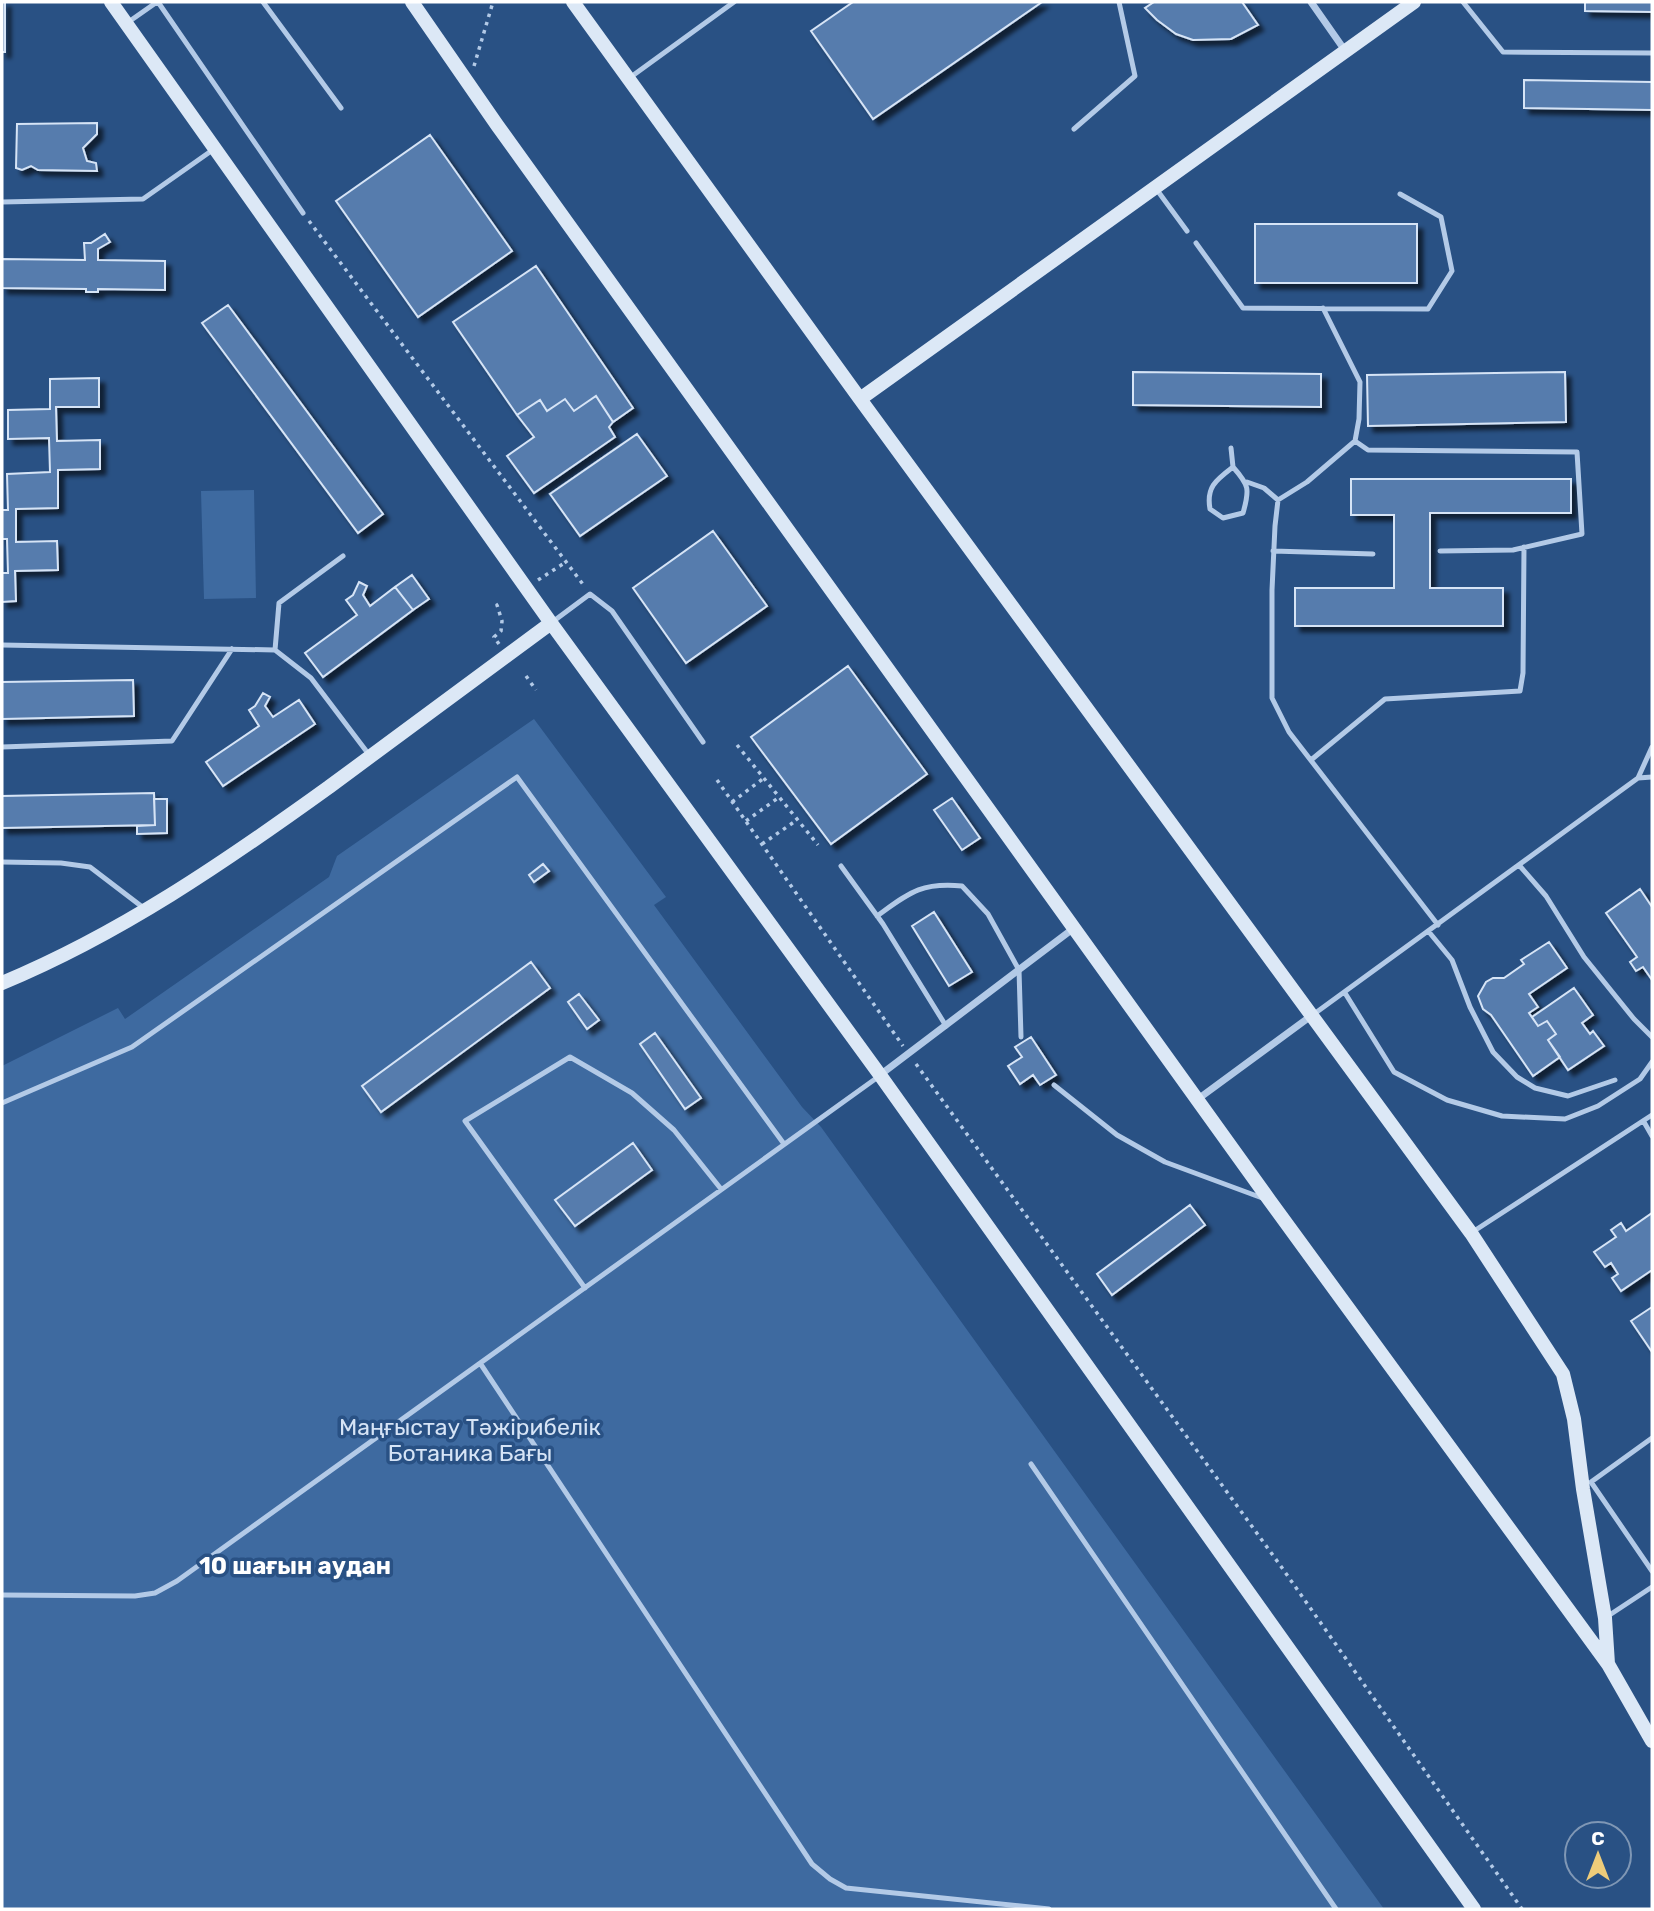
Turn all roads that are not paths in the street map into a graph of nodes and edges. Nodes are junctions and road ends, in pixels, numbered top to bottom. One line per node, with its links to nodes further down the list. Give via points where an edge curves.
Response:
1 (111, 2): 11 (main road)
2 (158, 2): 11 (lane); 21 (lane)
3 (263, 2): 15 (lane)
4 (412, 2): 53 (main road)
5 (573, 2): 14 (main road)
6 (734, 2): 14 (lane)
7 (1119, 2): 16 (lane, via 1135,76)
8 (1311, 2): 12 (street)
9 (1414, 2): 12 (main road)
10 (1463, 2): 13 (lane, via 1503,52)
11 (127, 23): 17 (main road)
12 (1346, 52): 18 (main road)
13 (1652, 53)
14 (628, 79): 25 (main road)
15 (341, 108)
16 (1074, 129)
17 (214, 149): 20 (lane, via 143,199); 36 (main road)
18 (1156, 187): 22 (lane); 25 (main road)
19 (1400, 194): 24 (lane, via 1441,217 1452,271 1428,309)
20 (2, 202)
21 (303, 213)
22 (1187, 231)
23 (1196, 243): 24 (lane, via 1242,307)
24 (1322, 308): 26 (lane, via 1360,382)
25 (860, 399): 58 (main road)
26 (1355, 441): 30 (lane); 31 (lane, via 1368,450 1577,452 1582,534)
27 (1231, 448): 28 (lane)
28 (1233, 467): 29 (lane); 29 (lane, via 1212,486 1210,509 1223,518 1243,513)
29 (1247, 482): 30 (lane)
30 (1278, 500): 32 (lane)
31 (1524, 547): 33 (lane); 44 (lane, via 1520,691 1385,699)
32 (1273, 551): 34 (lane); 44 (lane, via 1272,698 1289,732)
33 (1440, 551)
34 (1373, 554)
35 (343, 556): 39 (lane, via 279,603)
36 (551, 622): 40 (lane, via 590,594 612,611); 43 (main road); 63 (main road)
37 (2, 645): 38 (lane)
38 (232, 649): 39 (lane); 41 (lane, via 172,741)
39 (275, 650): 43 (lane, via 311,677)
40 (703, 742)
41 (2, 747)
42 (1652, 747): 46 (lane)
43 (370, 756): 50 (main road, via 241,851)
44 (1311, 760): 52 (lane)
45 (1652, 777): 46 (lane)
46 (1638, 778): 48 (lane)
47 (2, 862): 50 (lane, via 90,867)
48 (1520, 865): 52 (lane); 61 (lane, via 1546,896 1584,957)
49 (841, 866): 51 (lane)
50 (147, 911): 56 (main road, via 49,964)
51 (877, 916): 55 (lane, via 908,894 937,884 962,886 988,914); 59 (lane)
52 (1438, 925): 54 (lane)
53 (1075, 928): 55 (street); 66 (main road)
54 (1429, 932): 57 (lane); 64 (lane, via 1452,960 1493,1052 1517,1077 1535,1088 1568,1096)
55 (1019, 971): 59 (street); 60 (lane)
56 (2, 983)
57 (1345, 993): 58 (lane); 62 (lane, via 1394,1072 1447,1100 1502,1116 1565,1119 1598,1106 1640,1079)
58 (1311, 1016): 66 (street); 74 (main road)
59 (946, 1026): 63 (street)
60 (1021, 1037)
61 (1652, 1037)
62 (1652, 1062)
63 (880, 1075): 71 (lane); 88 (main road)
64 (1615, 1080)
65 (1054, 1085): 73 (lane, via 1117,1135 1165,1162)
66 (1198, 1099): 73 (main road)
67 (2, 1103): 71 (lane, via 132,1047 517,776)
68 (1652, 1115): 69 (lane)
69 (1644, 1122): 70 (lane); 74 (lane)
70 (1652, 1136)
71 (784, 1144): 72 (lane)
72 (721, 1189): 75 (lane); 75 (lane, via 674,1130 632,1093 570,1057 466,1121)
73 (1270, 1201): 84 (main road)
74 (1471, 1233): 79 (main road, via 1563,1374)
75 (585, 1288): 76 (lane)
76 (480, 1363): 82 (lane, via 155,1593); 86 (lane, via 812,1864 846,1888)
77 (1652, 1438): 79 (lane)
78 (1031, 1464): 87 (lane)
79 (1587, 1485): 80 (lane); 83 (main road)
80 (1652, 1571)
81 (1652, 1587): 83 (lane)
82 (2, 1595)
83 (1605, 1618): 84 (main road)
84 (1608, 1664): 85 (main road)
85 (1652, 1741)
86 (1049, 1909)
87 (1336, 1909)
88 (1474, 1909)

